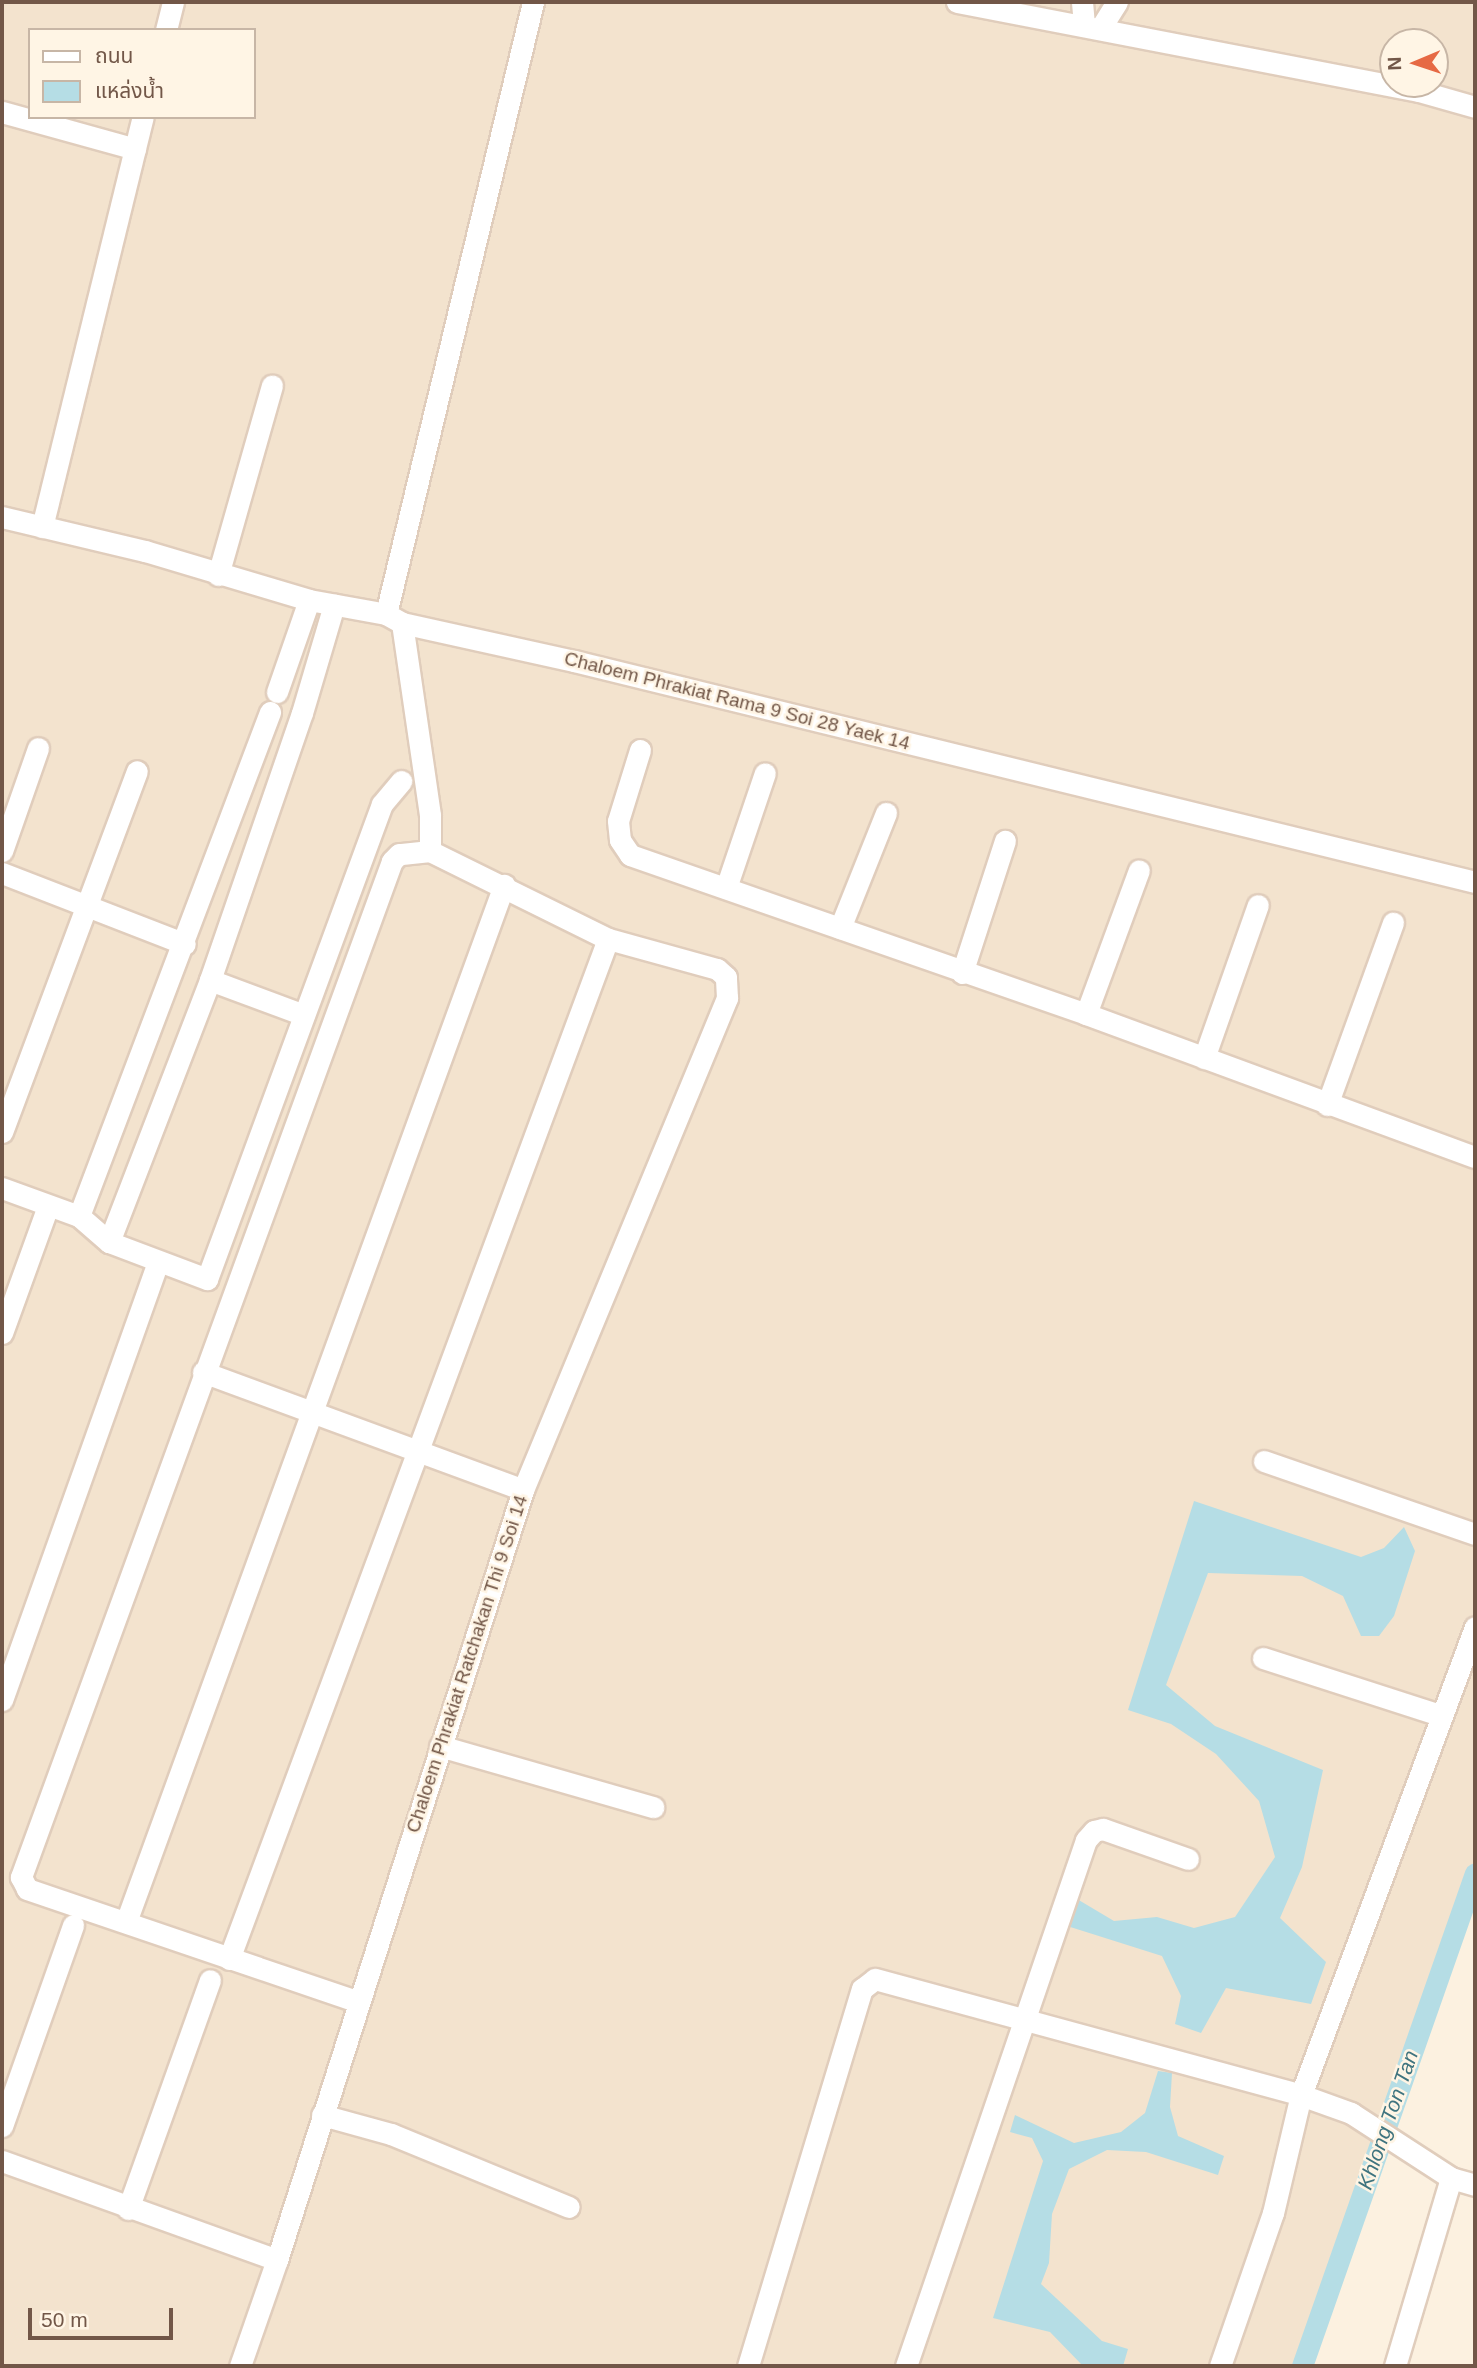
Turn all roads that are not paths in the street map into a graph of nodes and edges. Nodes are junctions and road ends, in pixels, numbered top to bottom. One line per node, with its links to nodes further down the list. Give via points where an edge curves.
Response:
1 (173, 2): 8 (street)
2 (533, 2): 19 (street)
3 (957, 2): 6 (street)
4 (1082, 2): 7 (street)
5 (1117, 2): 7 (street)
6 (1012, 7): 7 (street)
7 (1092, 27): 9 (street)
8 (166, 28)
9 (1475, 107)
10 (2, 112): 12 (street)
11 (142, 119): 12 (street)
12 (135, 149): 15 (street)
13 (272, 386): 16 (street)
14 (2, 517): 15 (street, Chaloem Phrakiat Rama 9 Soi 28 Yaek 14)
15 (42, 527): 16 (street, Chaloem Phrakiat Rama 9 Soi 28 Yaek 14, via 145,551)
16 (218, 575): 17 (street, Chaloem Phrakiat Rama 9 Soi 28 Yaek 14)
17 (309, 600): 18 (street, Chaloem Phrakiat Rama 9 Soi 28 Yaek 14); 34 (street)
18 (334, 605): 19 (street, Chaloem Phrakiat Rama 9 Soi 28 Yaek 14); 37 (street, via 302,713)
19 (394, 619): 28 (street, via 430,815); 31 (street, Chaloem Phrakiat Rama 9 Soi 28 Yaek 14)
20 (38, 748): 27 (street)
21 (640, 750): 33 (street, via 618,821 620,840 630,855)
22 (137, 771): 36 (street)
23 (765, 773): 33 (street)
24 (401, 782): 45 (street, via 382,804)
25 (886, 813): 39 (street)
26 (1005, 841): 42 (street)
27 (2, 851)
28 (430, 851): 32 (street); 58 (street, via 399,853 392,861)
29 (1139, 870): 44 (street)
30 (2, 873): 36 (street)
31 (1475, 882)
32 (504, 885): 40 (street); 59 (street)
33 (726, 888): 39 (street)
34 (201, 903): 37 (street); 41 (street)
35 (1258, 905): 48 (street)
36 (89, 906): 41 (street); 50 (street)
37 (231, 914): 43 (street)
38 (1393, 923): 49 (street)
39 (840, 928): 42 (street)
40 (608, 939): 60 (street); 62 (street, Chaloem Phrakiat Ratchakan Thi 9 Soi 14, via 717,969 726,977 727,998)
41 (185, 944): 46 (street)
42 (962, 973): 44 (street)
43 (210, 980): 45 (street); 47 (street)
44 (1086, 1014): 48 (street)
45 (304, 1015): 56 (street, via 207,1279)
46 (153, 1028): 47 (street); 54 (street)
47 (186, 1041): 55 (street)
48 (1204, 1058): 49 (street)
49 (1327, 1105): 51 (street)
50 (2, 1132)
51 (1475, 1154)
52 (2, 1188): 53 (street)
53 (48, 1206): 54 (street); 57 (street)
54 (79, 1216): 55 (street)
55 (109, 1242): 56 (street)
56 (158, 1262): 66 (street)
57 (2, 1333)
58 (203, 1373): 59 (street); 71 (street, via 22,1884)
59 (314, 1415): 60 (street); 71 (street)
60 (420, 1452): 62 (street); 73 (street)
61 (1264, 1461): 63 (street)
62 (523, 1490): 68 (street, Chaloem Phrakiat Ratchakan Thi 9 Soi 14)
63 (1475, 1534)
64 (1475, 1627): 67 (street)
65 (1263, 1658): 67 (street)
66 (2, 1700)
67 (1439, 1715): 77 (street)
68 (440, 1746): 69 (street); 75 (street, Chaloem Phrakiat Ratchakan Thi 9 Soi 14)
69 (653, 1807)
70 (1188, 1859): 76 (street, via 1103,1829 1094,1831 1086,1840)
71 (127, 1922): 73 (street)
72 (73, 1925): 79 (street)
73 (229, 1959): 75 (street)
74 (209, 1980): 84 (street)
75 (358, 2002): 78 (street, Chaloem Phrakiat Ratchakan Thi 9 Soi 14)
76 (1028, 2019): 77 (street); 87 (street, via 894,1980 874,1979 862,1989); 88 (street)
77 (1301, 2095): 81 (street, via 1351,2113); 89 (street, via 1273,2213)
78 (322, 2115): 83 (street, via 391,2134); 85 (street, Chaloem Phrakiat Ratchakan Thi 9 Soi 14)
79 (2, 2126)
80 (2, 2161): 84 (street)
81 (1451, 2178): 82 (street); 90 (street)
82 (1475, 2185)
83 (569, 2207)
84 (128, 2209): 85 (street)
85 (277, 2260): 86 (street, Chaloem Phrakiat Ratchakan Thi 9 Soi 14)
86 (240, 2366)
87 (748, 2366)
88 (906, 2366)
89 (1220, 2366)
90 (1395, 2366)

